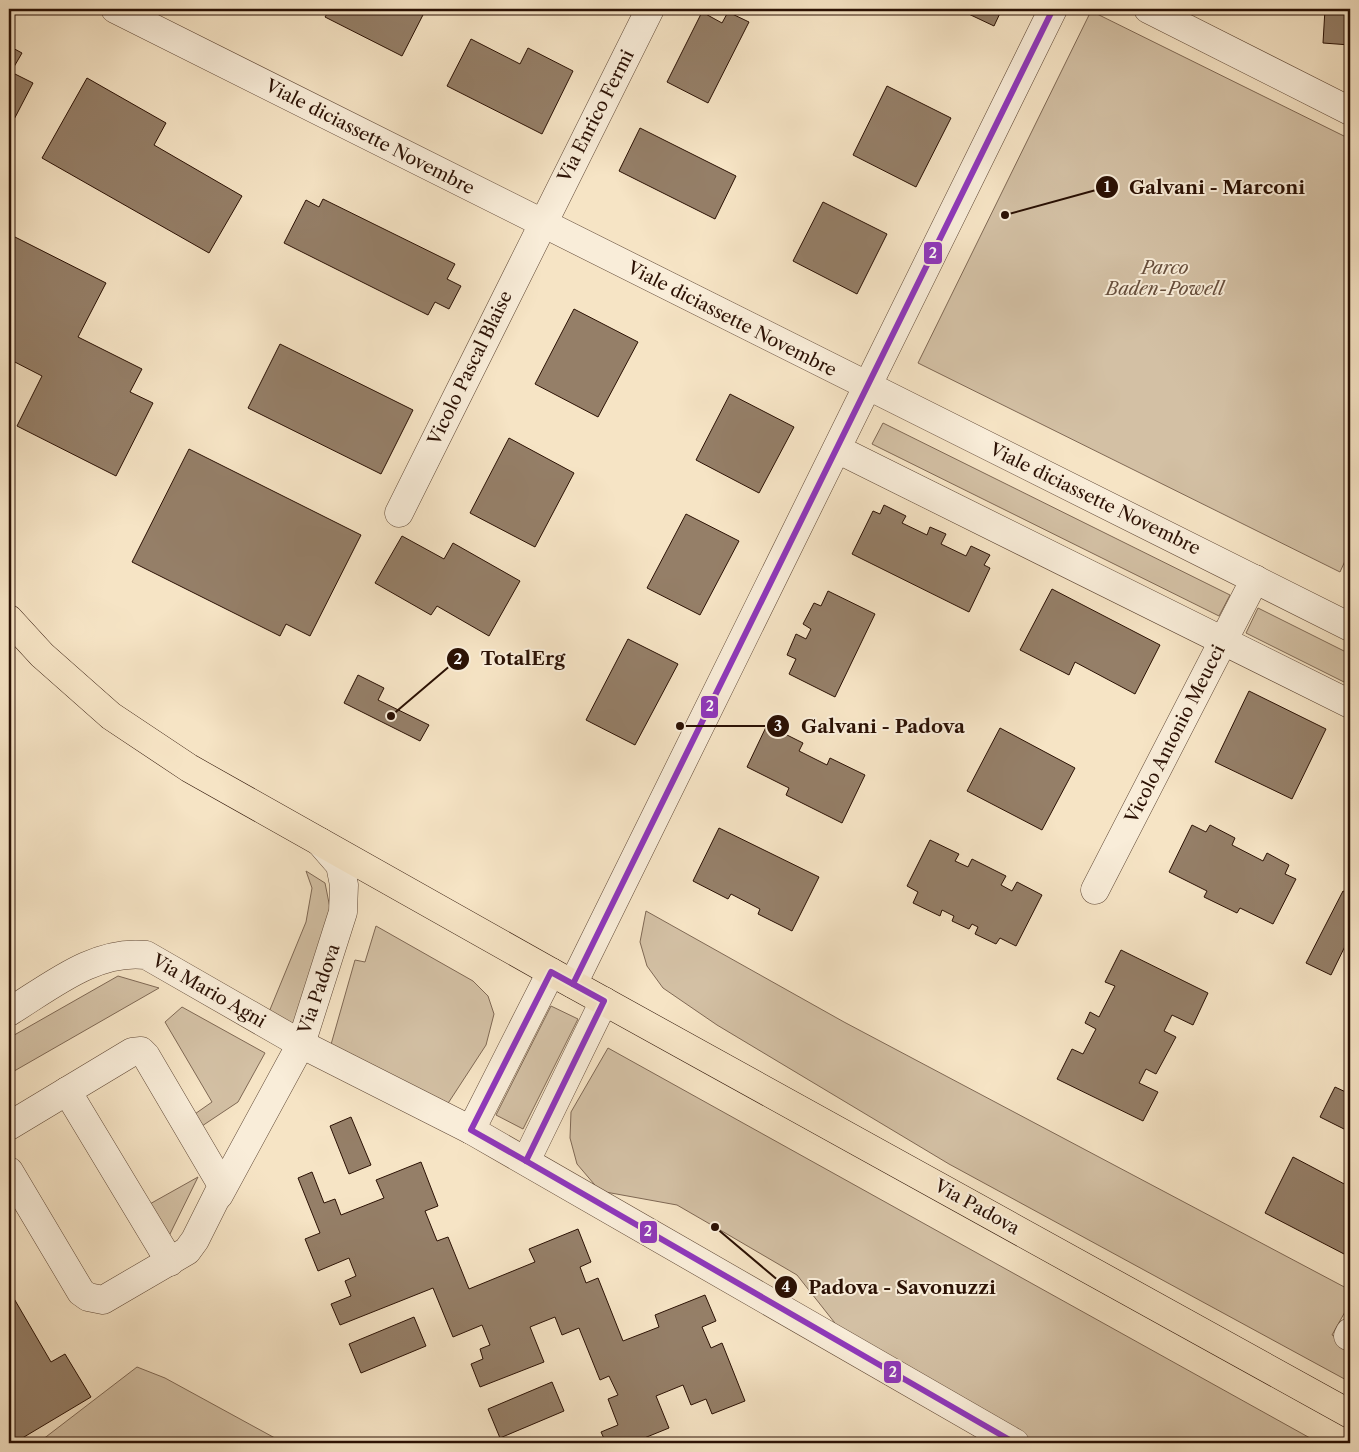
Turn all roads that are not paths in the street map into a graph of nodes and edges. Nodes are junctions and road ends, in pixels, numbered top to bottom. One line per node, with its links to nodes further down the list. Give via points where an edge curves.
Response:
1 (115, 9): 6 (street, Viale diciassette Novembre)
2 (650, 9): 6 (street, Via Enrico Fermi)
3 (1053, 9): 7 (street)
4 (1148, 9): 5 (street)
5 (1350, 111)
6 (542, 223): 7 (street, Viale diciassette Novembre); 9 (street, Vicolo Pascal Blaise)
7 (867, 386): 8 (street); 10 (street, Viale diciassette Novembre)
8 (837, 449): 13 (street); 17 (street)
9 (399, 513)
10 (1255, 579): 12 (street, Viale diciassette Novembre); 13 (street, Vicolo Antonio Meucci)
11 (9, 619): 15 (main road, Via Padova, via 42,655 111,716 189,768)
12 (1350, 626)
13 (1224, 641): 14 (street); 16 (street, Vicolo Antonio Meucci)
14 (1350, 704)
15 (320, 842): 17 (main road, Via Padova); 20 (street, Via Padova, via 340,865 344,912)
16 (1095, 890)
17 (562, 978): 18 (main road, Via Padova); 23 (street)
18 (604, 1001): 24 (street); 28 (main road, Via Padova)
19 (9, 1012): 20 (street, Via Mario Agni, via 86,965 138,954 146,955)
20 (300, 1044): 23 (street, Via Padova); 26 (street)
21 (67, 1091): 22 (street); 26 (street, via 132,1052 144,1052 220,1182); 27 (street)
22 (9, 1126)
23 (471, 1130): 24 (street, Via Padova)
24 (526, 1161): 29 (street, Via Padova)
25 (9, 1171): 27 (street, via 81,1292 88,1297 103,1300 112,1297)
26 (219, 1195): 27 (street, via 187,1251)
27 (170, 1262)
28 (1350, 1414)
29 (1015, 1443)

